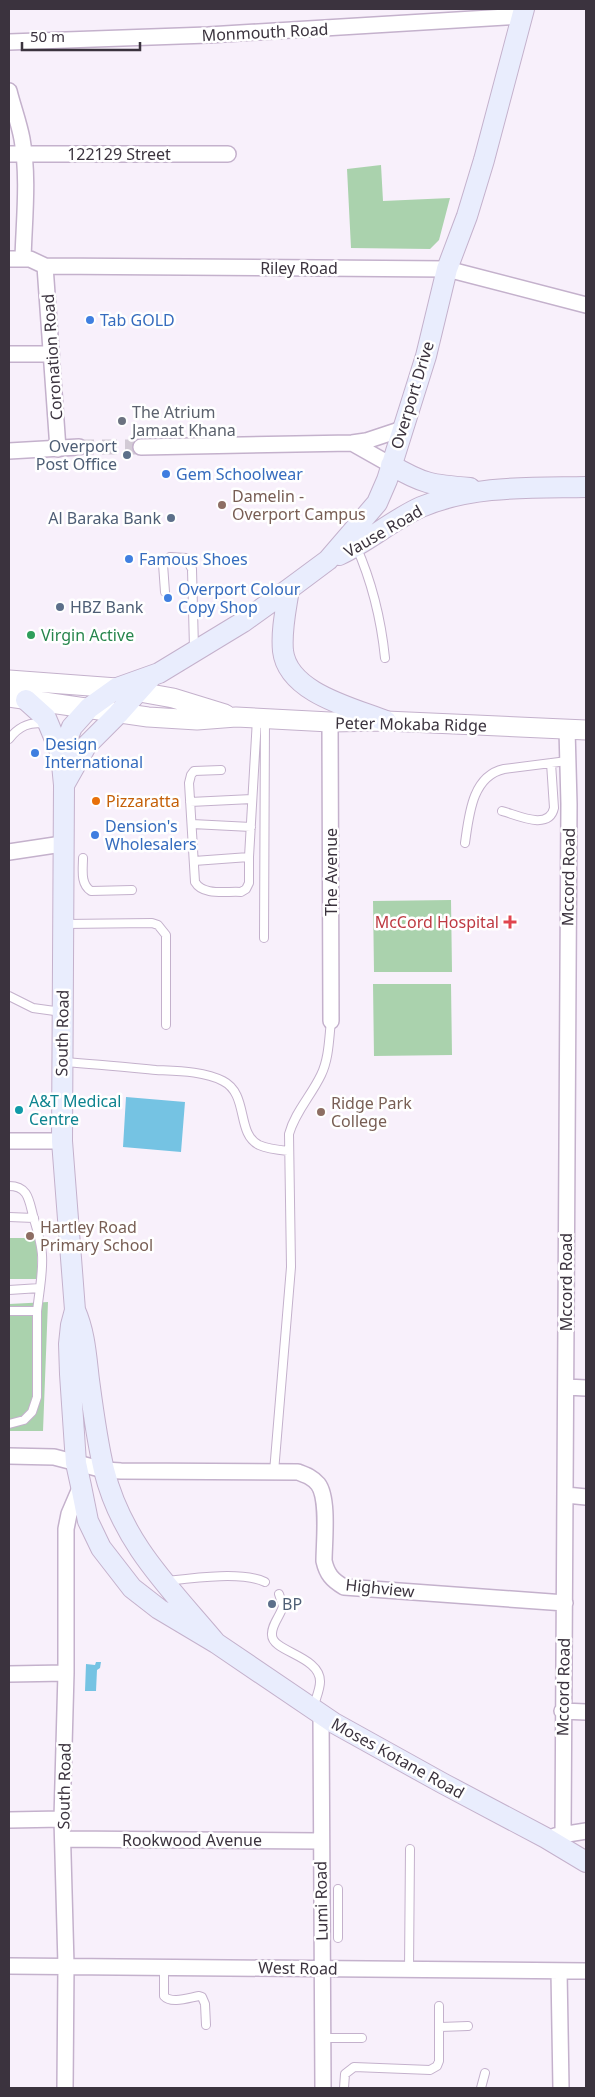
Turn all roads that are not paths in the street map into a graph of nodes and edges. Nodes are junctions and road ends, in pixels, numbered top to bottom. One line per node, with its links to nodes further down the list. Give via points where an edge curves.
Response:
1 (523, 12): 2 (street, Monmouth Road, via 208,35); 8 (main road, Overport Drive, via 484,160)
2 (9, 42)
3 (9, 91): 4 (street, via 22,139)
4 (16, 154): 5 (street, 122129 Street); 6 (street, via 25,193)
5 (228, 154)
6 (16, 259): 7 (street, Riley Road, via 36,261)
7 (45, 266): 8 (street, Riley Road); 11 (street, Coronation Road)
8 (447, 269): 9 (street, Riley Road); 12 (main road, Overport Drive, via 426,356)
9 (586, 304)
10 (9, 354): 11 (street)
11 (51, 354): 15 (street, Coronation Road)
12 (402, 429): 13 (street); 18 (main road, Overport Drive)
13 (352, 443): 14 (street); 18 (street)
14 (141, 447)
15 (58, 448): 16 (street); 17 (street)
16 (79, 448)
17 (9, 451)
18 (391, 465): 20 (main road, via 412,478 435,486); 22 (main road, Overport Drive, via 377,503)
19 (586, 487): 20 (main road, Vause Road)
20 (487, 490): 21 (main road, Vause Road, via 423,507)
21 (356, 546): 22 (main road, Vause Road); 26 (lane, via 371,584 382,628)
22 (328, 560): 23 (main road, Overport Drive)
23 (289, 589): 25 (main road, Overport Drive); 36 (main road, via 283,653 293,674 314,691)
24 (165, 592): 25 (lane, via 164,561 170,556 186,558 192,569)
25 (194, 651): 28 (main road, Overport Drive)
26 (385, 658)
27 (9, 680): 29 (street)
28 (144, 684): 29 (main road, Overport Drive); 32 (main road, South Road); 33 (street, Peter Mokaba Ridge, via 172,698)
29 (117, 688): 31 (main road, Overport Drive)
30 (17, 698): 31 (street, Peter Mokaba Ridge); 37 (main road, via 42,713)
31 (89, 708): 32 (street, Peter Mokaba Ridge); 41 (main road, South Road, via 72,727)
32 (118, 714): 33 (street, Peter Mokaba Ridge, via 197,720); 45 (main road, South Road, via 86,746)
33 (236, 717): 34 (street, Peter Mokaba Ridge)
34 (261, 719): 35 (street, Peter Mokaba Ridge); 46 (lane); 59 (lane)
35 (330, 722): 36 (street, Peter Mokaba Ridge); 62 (street, The Avenue)
36 (386, 722): 38 (street, Peter Mokaba Ridge)
37 (49, 725): 40 (lane, via 30,723 14,732); 41 (main road)
38 (567, 729): 39 (street, Peter Mokaba Ridge); 42 (street, Mccord Road)
39 (586, 730)
40 (9, 739)
41 (61, 754): 45 (main road, South Road)
42 (567, 761): 43 (lane); 76 (street, Mccord Road)
43 (551, 763): 48 (lane, via 554,808 549,819 539,821); 51 (lane, via 494,771 484,779 472,804)
44 (221, 770): 47 (lane, via 194,771 190,775)
45 (64, 786): 52 (main road, South Road)
46 (252, 798): 47 (lane); 50 (lane)
47 (190, 802): 49 (lane)
48 (502, 811)
49 (192, 824): 50 (lane); 56 (lane)
50 (251, 826): 54 (lane)
51 (465, 843)
52 (62, 844): 53 (street); 58 (main road, South Road)
53 (9, 852)
54 (249, 857): 56 (lane); 56 (lane, via 250,882 241,892 207,891 198,887)
55 (82, 858): 57 (lane, via 83,879 91,891)
56 (194, 861)
57 (132, 890)
58 (62, 924): 61 (main road, South Road); 63 (lane, via 158,925 166,935)
59 (264, 938)
60 (9, 996): 61 (lane, via 33,1008)
61 (62, 1012): 64 (main road, South Road)
62 (331, 1021): 67 (lane, via 322,1074 293,1122)
63 (166, 1025)
64 (61, 1062): 66 (main road, South Road); 67 (lane, via 188,1072 224,1081 238,1096 252,1139 258,1145)
65 (9, 1141): 66 (street)
66 (62, 1141): 73 (main road, South Road)
67 (289, 1151): 82 (lane, via 291,1267)
68 (9, 1186): 70 (lane, via 28,1194)
69 (9, 1218): 70 (lane)
70 (34, 1218): 71 (lane, via 44,1258)
71 (40, 1288): 72 (lane); 75 (lane)
72 (9, 1290)
73 (76, 1310): 80 (main road, South Road, via 69,1344); 81 (main road, South Road, via 86,1344)
74 (9, 1311): 75 (lane)
75 (37, 1311): 78 (lane, via 37,1397 32,1412 24,1420)
76 (566, 1387): 77 (street); 84 (street, Mccord Road)
77 (586, 1388)
78 (9, 1424)
79 (9, 1456): 80 (street, Highview, via 54,1457)
80 (76, 1463): 81 (street, Highview); 83 (main road, Moses Kotane Road)
81 (104, 1470): 82 (street, Highview); 86 (main road, Moses Kotane Road, via 120,1518)
82 (274, 1472): 89 (street, Highview, via 298,1472 310,1476 319,1486 323,1498 324,1561 334,1582 344,1587)
83 (81, 1486): 90 (main road, Moses Kotane Road, via 88,1521 117,1571 132,1588 159,1609); 91 (street, South Road, via 66,1529)
84 (566, 1494): 85 (street); 89 (street, Mccord Road)
85 (586, 1497)
86 (162, 1582): 87 (lane, via 219,1577); 90 (main road, Moses Kotane Road)
87 (265, 1582)
88 (279, 1594): 94 (lane, via 283,1606 271,1633 273,1639 318,1672)
89 (565, 1603): 93 (street, Mccord Road)
90 (216, 1643): 94 (main road, Moses Kotane Road)
91 (66, 1673): 92 (street); 96 (street, South Road)
92 (9, 1674)
93 (562, 1711): 95 (street); 99 (street, Mccord Road)
94 (317, 1712): 99 (main road, Moses Kotane Road, via 444,1784); 101 (street, Lumi Road)
95 (586, 1712)
96 (62, 1819): 97 (street); 100 (street, South Road)
97 (9, 1820)
98 (586, 1831): 99 (street)
99 (554, 1836): 103 (main road, Moses Kotane Road)
100 (63, 1839): 101 (street, Rookwood Avenue); 108 (street, South Road)
101 (320, 1840): 106 (street, Lumi Road)
102 (410, 1849): 112 (lane)
103 (586, 1862)
104 (338, 1889): 105 (lane)
105 (338, 1910): 106 (lane); 107 (lane)
106 (321, 1911): 111 (street, Lumi Road)
107 (338, 1938)
108 (66, 1965): 109 (street, West Road); 110 (street, West Road); 122 (street, South Road)
109 (9, 1966)
110 (164, 1967): 111 (street, West Road); 116 (lane, via 164,1996 172,2000 202,1997)
111 (322, 1968): 112 (street, West Road); 119 (street, Lumi Road)
112 (409, 1970): 114 (street, West Road)
113 (586, 1970): 114 (street, West Road)
114 (559, 1971): 126 (street)
115 (439, 2006): 118 (lane)
116 (206, 2025)
117 (468, 2026): 118 (lane)
118 (440, 2027): 124 (lane, via 438,2061 434,2069 354,2067 345,2074)
119 (322, 2038): 120 (lane); 123 (street, Lumi Road)
120 (362, 2038)
121 (485, 2073): 125 (lane)
122 (64, 2088)
123 (322, 2088)
124 (344, 2088)
125 (481, 2088)
126 (561, 2088)

